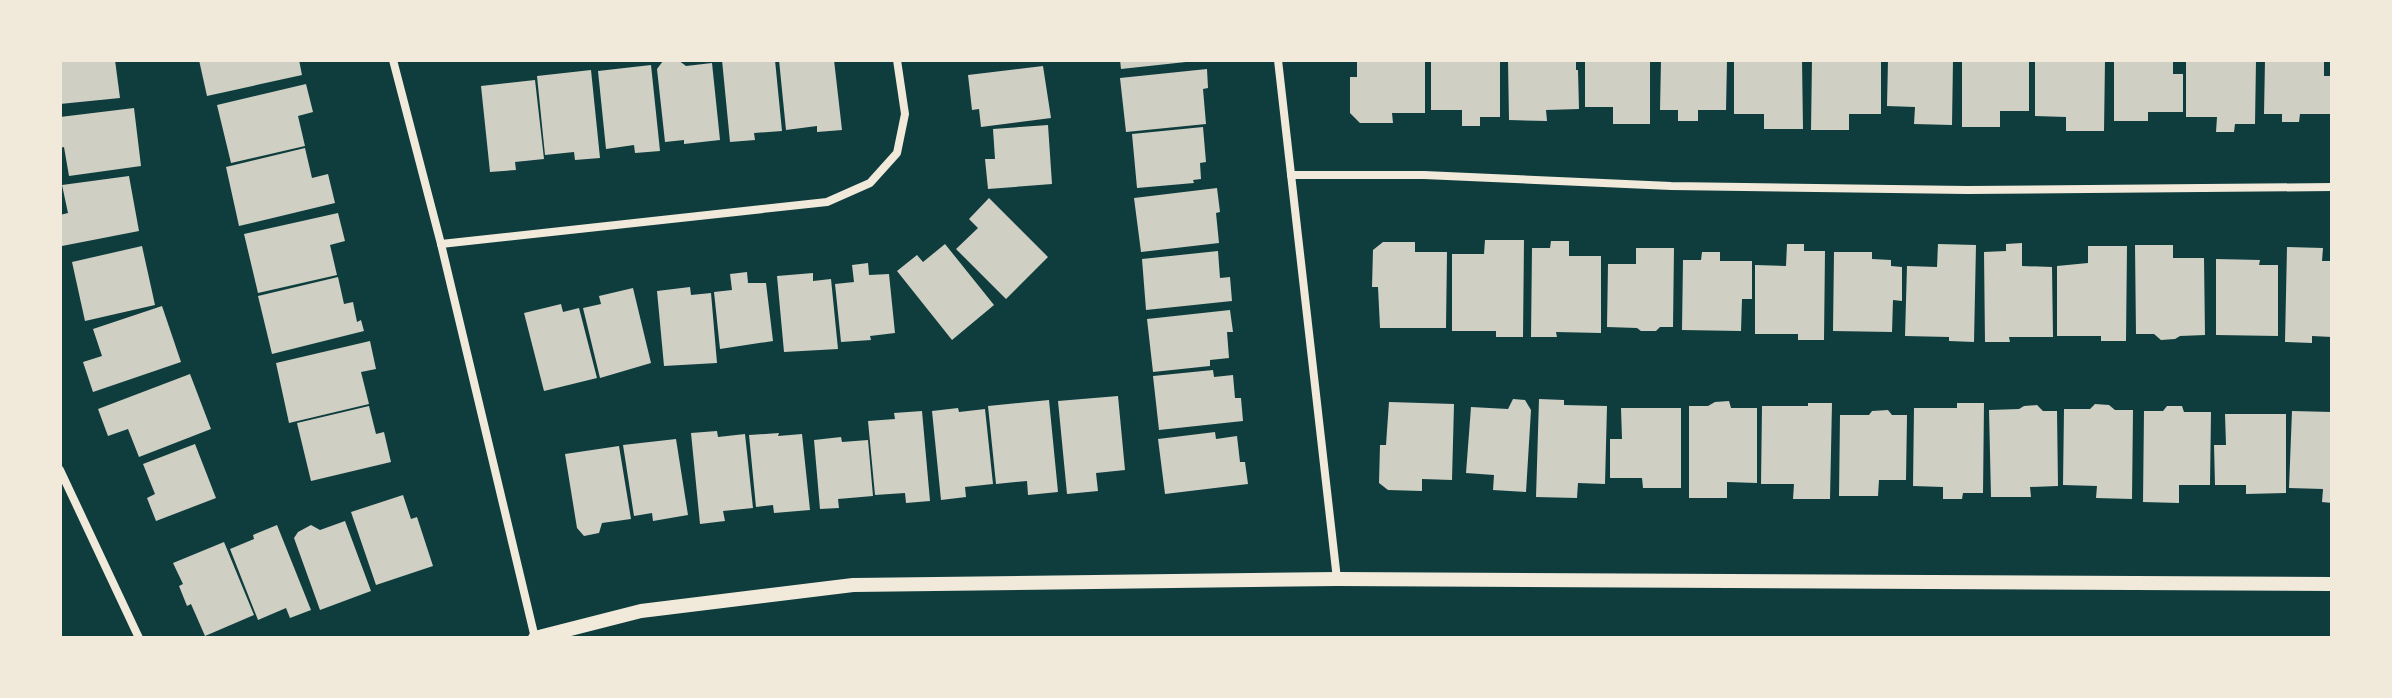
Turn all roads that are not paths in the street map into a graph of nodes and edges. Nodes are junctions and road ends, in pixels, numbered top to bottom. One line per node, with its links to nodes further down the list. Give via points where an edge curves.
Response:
1 (393, 60): 6 (street)
2 (897, 60): 6 (street, via 905,114 897,153 870,183 827,202)
3 (1278, 60): 4 (street)
4 (1291, 175): 5 (street, via 1967,190); 8 (street)
5 (2332, 187)
6 (441, 244): 11 (street)
7 (60, 470): 10 (street)
8 (1337, 579): 9 (street); 11 (street, via 853,585 641,611)
9 (2332, 584)
10 (139, 638)
11 (535, 638)

